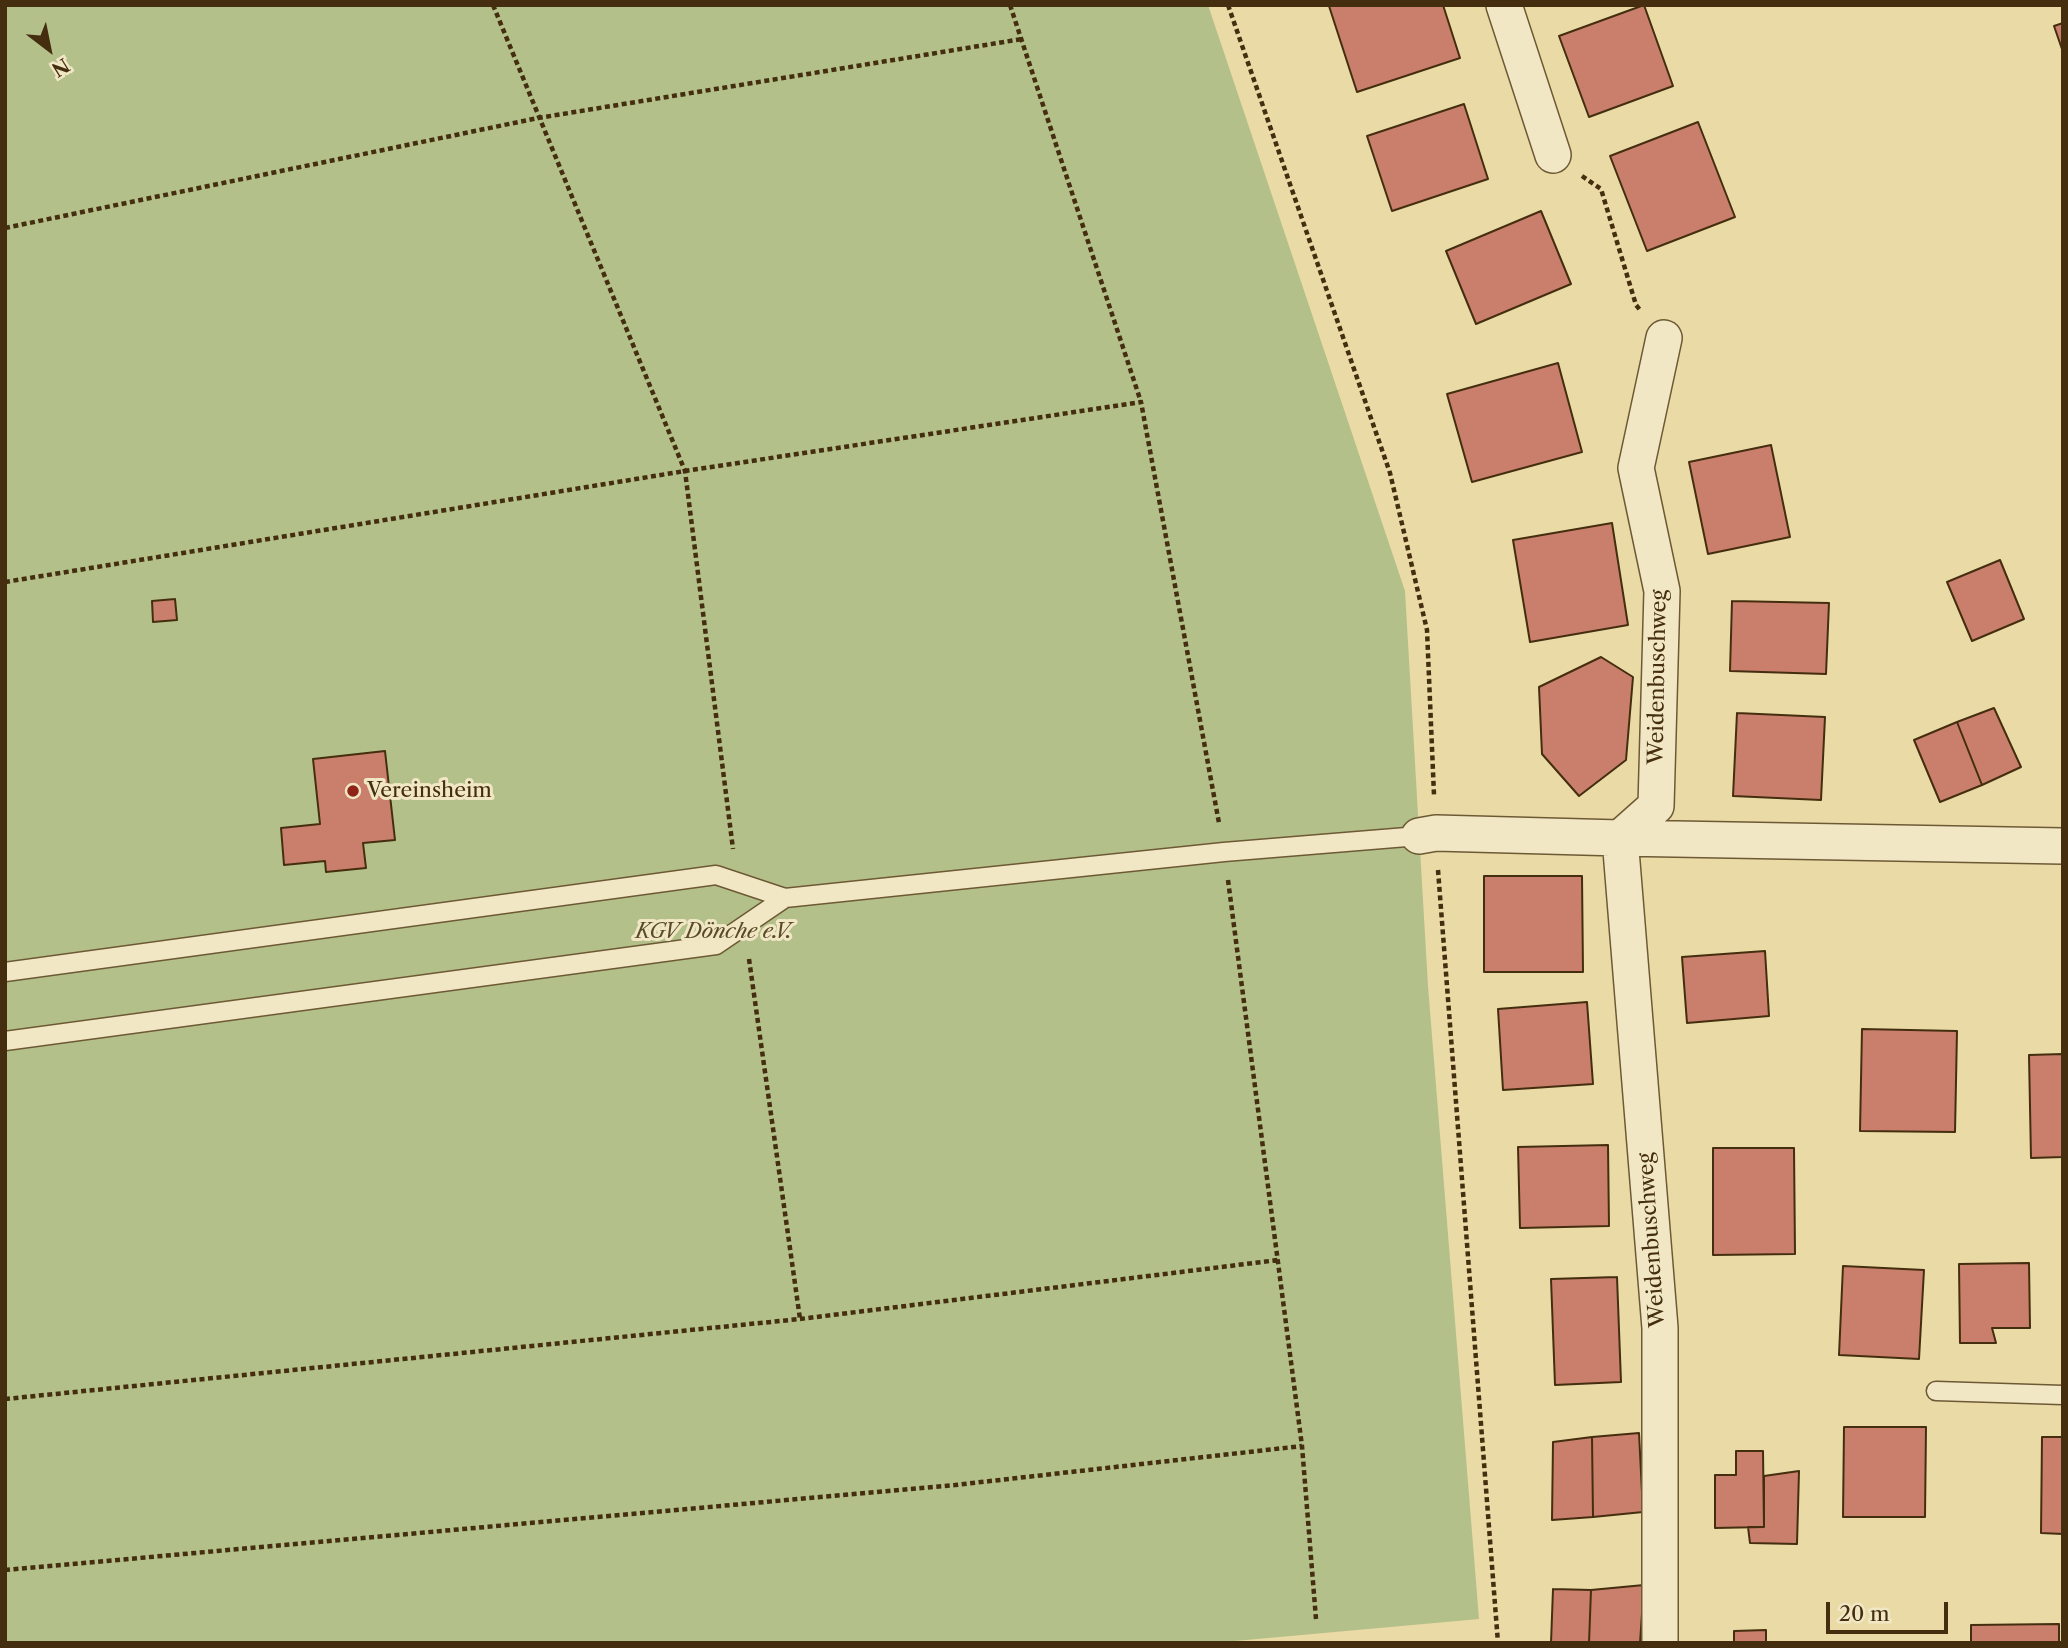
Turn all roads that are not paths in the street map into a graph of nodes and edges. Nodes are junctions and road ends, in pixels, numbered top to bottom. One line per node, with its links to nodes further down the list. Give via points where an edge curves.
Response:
1 (1504, 5): 2 (street)
2 (1553, 155)
3 (1664, 338): 5 (street, Weidenbuschweg, via 1636,468 1662,591 1656,806)
4 (1419, 836): 5 (street); 7 (lane)
5 (1620, 838): 6 (street); 12 (street, Weidenbuschweg, via 1660,1328)
6 (2063, 846)
7 (785, 898): 8 (lane, via 716,875); 9 (lane, via 716,945)
8 (5, 972)
9 (5, 1041)
10 (1936, 1391): 11 (lane)
11 (2063, 1395)
12 (1660, 1643)

